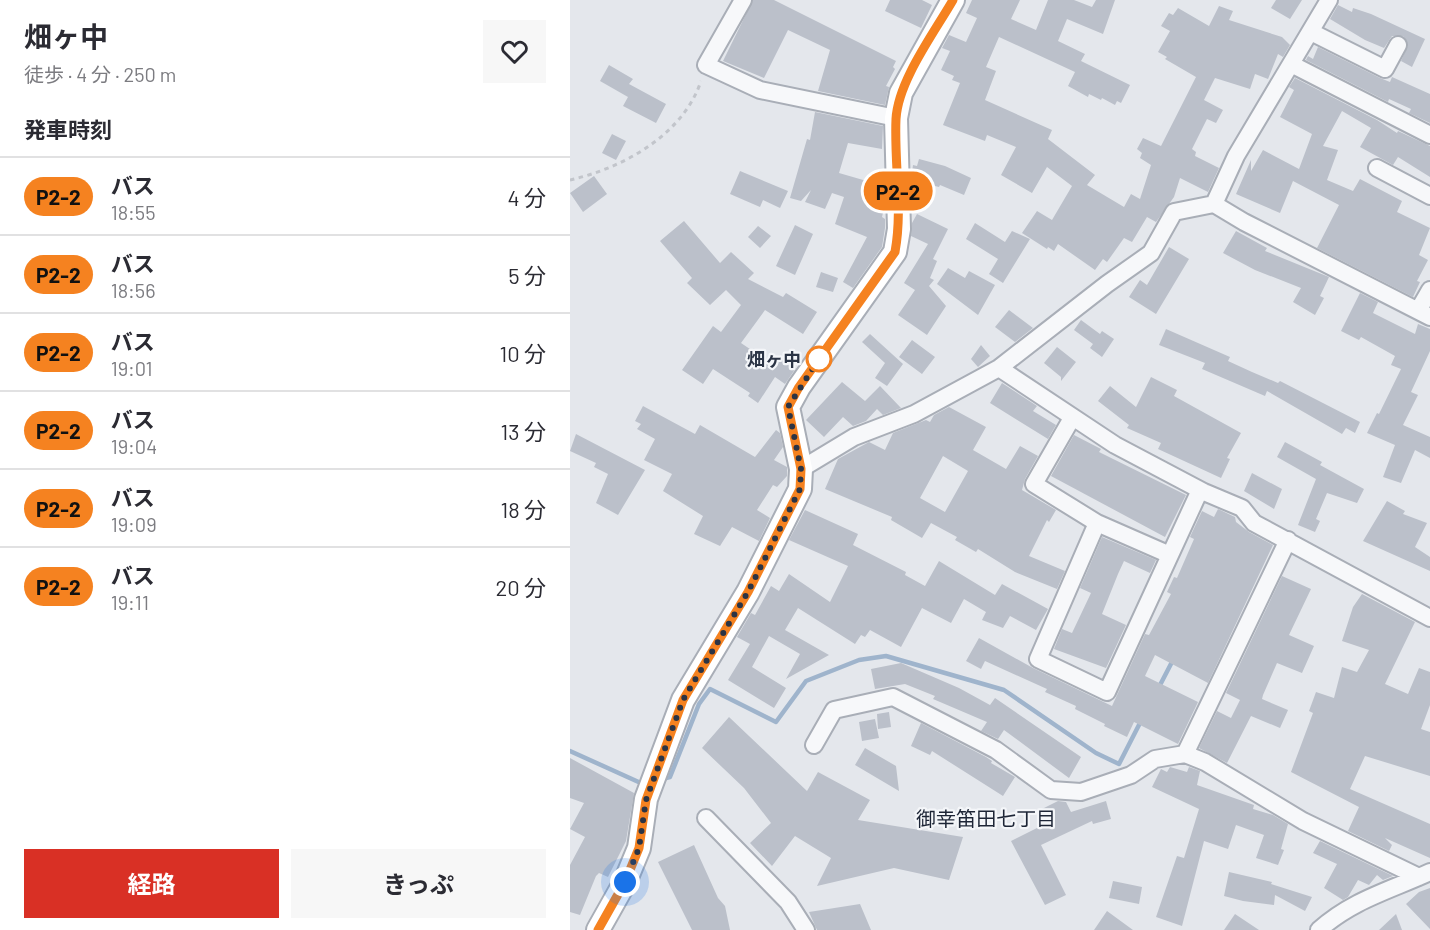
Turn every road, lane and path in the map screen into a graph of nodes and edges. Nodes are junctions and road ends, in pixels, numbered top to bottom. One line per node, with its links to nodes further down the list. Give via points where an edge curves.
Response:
1 (743, 0): 7 (street)
2 (953, 0): 8 (main road, via 901,93)
3 (1329, 0): 4 (street)
4 (1311, 32): 5 (street, via 1385,69); 6 (street)
5 (1398, 45)
6 (1291, 64): 9 (street); 13 (street, via 1236,156)
7 (706, 65): 8 (street, via 760,90); 11 (path, via 696,98 669,130 637,154 599,174)
8 (896, 118): 18 (main road, via 899,229 895,252 788,407)
9 (1430, 135)
10 (1377, 168): 12 (street)
11 (570, 180)
12 (1430, 196)
13 (1214, 204): 15 (street); 16 (street, via 1174,212 1151,254)
14 (1430, 290): 15 (street)
15 (1425, 313)
16 (999, 368): 17 (street); 18 (street, via 914,414 854,437)
17 (1071, 418): 19 (street); 20 (street, via 1034,484)
18 (801, 469): 28 (main road, via 800,489 753,583 683,700 646,800 639,848)
19 (1200, 490): 21 (street, via 1242,508 1254,523); 22 (street)
20 (1097, 523): 22 (street); 22 (street, via 1038,659 1107,692)
21 (1288, 540): 23 (street); 25 (street)
22 (1170, 555)
23 (1430, 618)
24 (814, 745): 25 (street, via 834,710 893,698 996,750 1051,790 1081,792 1131,775 1155,759)
25 (1185, 754): 27 (street, via 1303,821)
26 (706, 818): 29 (street, via 788,902)
27 (1425, 874): 30 (street, via 1365,898)
28 (598, 930)
29 (806, 930)
30 (1319, 930)

